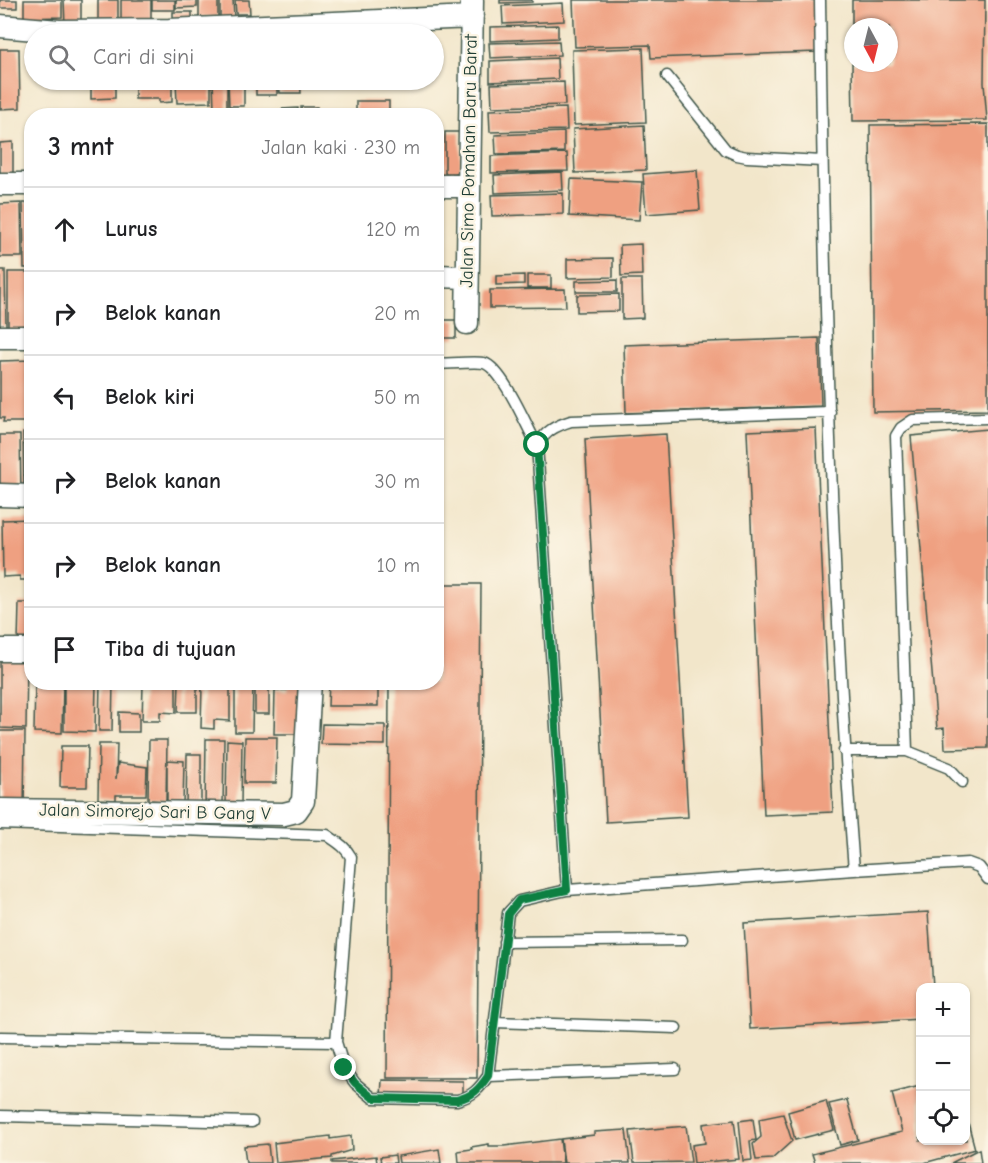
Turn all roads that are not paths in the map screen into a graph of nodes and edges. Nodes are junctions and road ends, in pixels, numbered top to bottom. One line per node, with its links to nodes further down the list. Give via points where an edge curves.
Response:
1 (820, 0): 7 (lane)
2 (472, 8): 3 (street); 11 (street, Jalan Simo Pomahan Baru Barat)
3 (252, 24)
4 (0, 26): 5 (street)
5 (24, 28)
6 (667, 76): 7 (lane, via 726,150 747,157)
7 (822, 161): 18 (lane)
8 (0, 184): 9 (street)
9 (24, 184)
10 (444, 186): 11 (street)
11 (468, 186): 13 (street, Jalan Simo Pomahan Baru Barat)
12 (444, 276): 13 (street)
13 (467, 277): 14 (street, Jalan Simo Pomahan Baru Barat)
14 (467, 323)
15 (0, 337): 16 (street)
16 (24, 337)
17 (444, 364): 20 (lane, via 484,363 492,369 506,386)
18 (830, 412): 20 (lane, via 571,421 545,433); 26 (lane)
19 (988, 418): 27 (lane, via 912,420 896,436)
20 (537, 445): 33 (lane)
21 (0, 495): 22 (street)
22 (24, 496)
23 (0, 650): 24 (street)
24 (24, 650)
25 (310, 690): 29 (street, Jalan Simorejo Sari B Gang V, via 303,801 296,811 284,814)
26 (844, 751): 27 (lane); 31 (lane)
27 (907, 751): 28 (lane, via 949,768)
28 (962, 782)
29 (0, 810)
30 (0, 824): 39 (lane, via 327,835 339,842 351,857)
31 (854, 870): 32 (lane, via 968,863 979,867); 33 (lane)
32 (988, 879)
33 (567, 890): 35 (lane, via 519,900 508,914)
34 (682, 940): 35 (lane)
35 (504, 942): 36 (lane)
36 (494, 1022): 37 (lane); 41 (lane)
37 (676, 1028)
38 (0, 1037): 39 (lane)
39 (336, 1042): 41 (lane, via 344,1068 373,1098 457,1100 470,1097)
40 (675, 1069): 41 (lane)
41 (488, 1076)
42 (0, 1116): 43 (lane)
43 (252, 1122)

